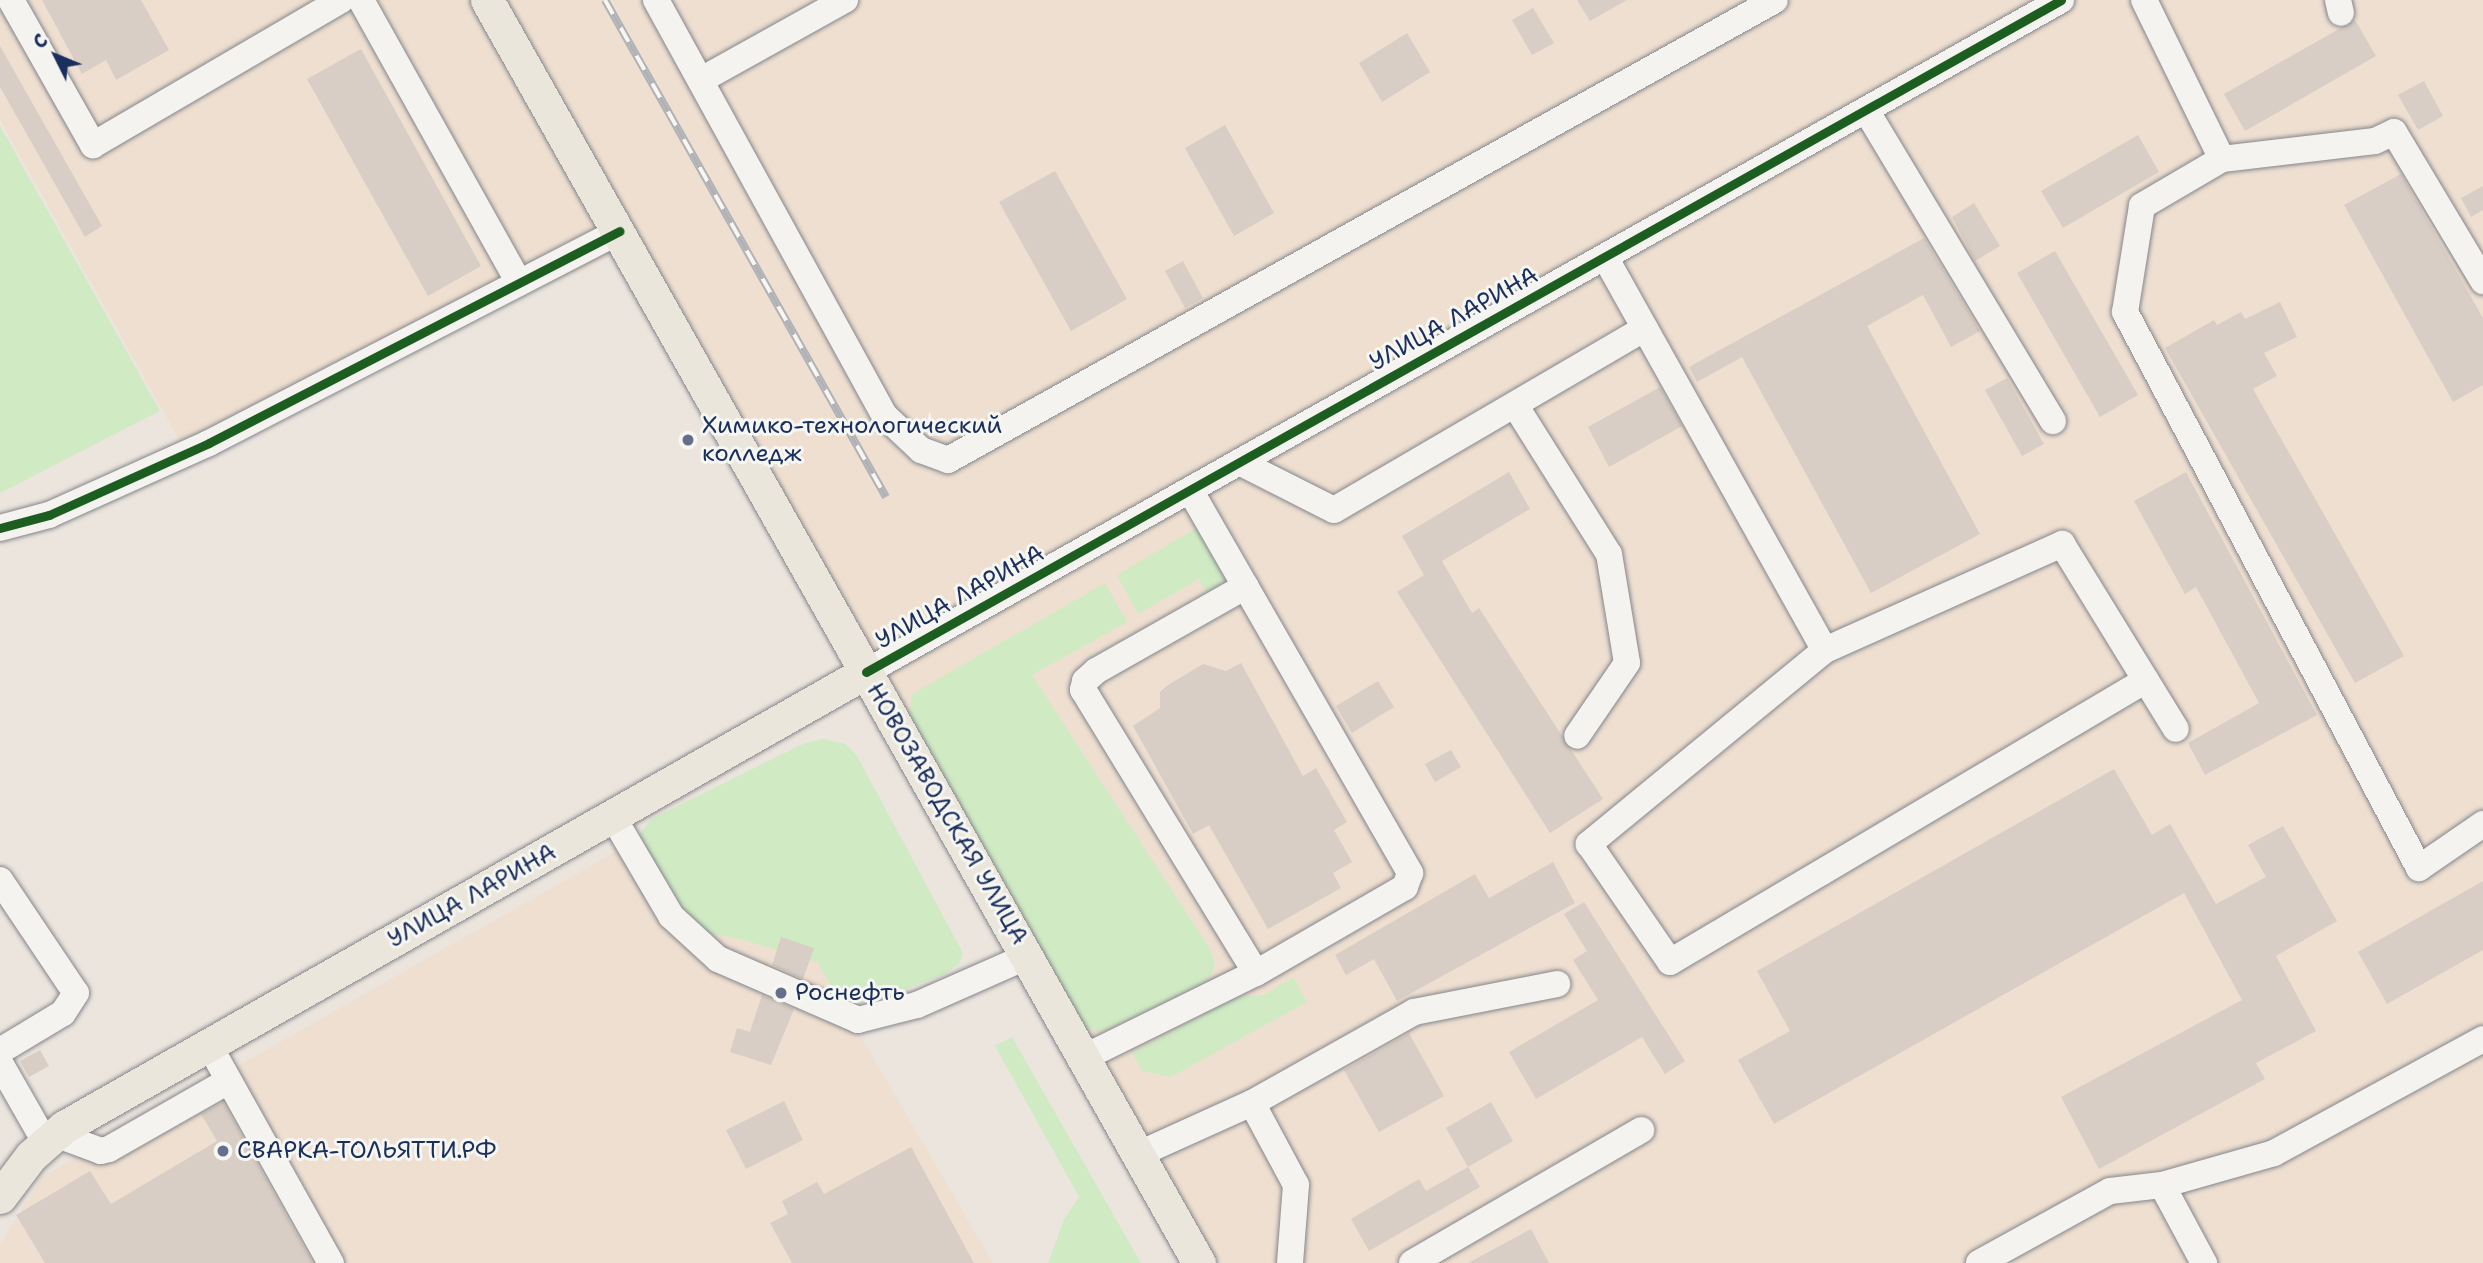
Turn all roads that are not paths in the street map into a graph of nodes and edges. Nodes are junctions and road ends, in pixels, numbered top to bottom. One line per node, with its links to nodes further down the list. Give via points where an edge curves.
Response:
1 (11, 0): 2 (street, via 93,145)
2 (341, 0)
3 (361, 0): 16 (street)
4 (487, 0): 13 (main road, НОВОЗАВОДСКАЯ УЛИЦА)
5 (656, 0): 10 (street)
6 (845, 0): 10 (street)
7 (1775, 0): 10 (street, via 948,460 921,450 885,416)
8 (2061, 0): 11 (street, УЛИЦА ЛАРИНА)
9 (2144, 0): 12 (street)
10 (701, 80)
11 (1866, 110): 14 (street, УЛИЦА ЛАРИНА); 19 (street)
12 (2222, 159): 15 (street, via 2375,141 2394,132); 30 (street, via 2143,206 2125,312 2419,868)
13 (619, 231): 16 (street); 25 (main road, НОВОЗАВОДСКАЯ УЛИЦА)
14 (1605, 257): 17 (street); 20 (street, УЛИЦА ЛАРИНА)
15 (2483, 281)
16 (519, 283): 22 (street, via 209,443 49,515)
17 (1645, 328): 18 (street); 24 (street)
18 (1516, 405): 20 (street, via 1334,510); 28 (street, via 1609,554 1627,663)
19 (2053, 421)
20 (1239, 462): 21 (street, УЛИЦА ЛАРИНА)
21 (1190, 490): 23 (street); 25 (street, УЛИЦА ЛАРИНА)
22 (0, 528)
23 (1246, 586): 33 (street, via 1411,878 1405,887); 33 (street, via 1096,671 1084,681 1083,690)
24 (1825, 650): 26 (street, via 2062,544); 26 (street, via 1589,844 1670,962)
25 (866, 672): 29 (main road, УЛИЦА ЛАРИНА); 32 (main road, НОВОЗАВОДСКАЯ УЛИЦА)
26 (2146, 680): 27 (street)
27 (2176, 729)
28 (1577, 736)
29 (612, 817): 32 (street, via 671,916 718,958 858,1020 917,1005); 36 (main road, УЛИЦА ЛАРИНА)
30 (2483, 824)
31 (0, 880): 37 (street, via 76,993 63,1013)
32 (1028, 956): 38 (main road, НОВОЗАВОДСКАЯ УЛИЦА)
33 (1256, 972): 38 (street)
34 (1557, 984): 41 (street, via 1414,1012)
35 (2483, 1039): 45 (street, via 2274,1153)
36 (209, 1045): 40 (street); 43 (main road, УЛИЦА ЛАРИНА)
37 (0, 1051)
38 (1085, 1058): 44 (main road, НОВОЗАВОДСКАЯ УЛИЦА)
39 (0, 1063): 43 (street)
40 (228, 1081): 43 (street, via 109,1149); 47 (street)
41 (1252, 1104): 44 (street); 49 (street, via 1296,1185)
42 (1641, 1130): 50 (street)
43 (50, 1138): 46 (main road, УЛИЦА ЛАРИНА)
44 (1139, 1154): 48 (main road, НОВОЗАВОДСКАЯ УЛИЦА)
45 (2162, 1185): 51 (street, via 2110,1191); 52 (street)
46 (0, 1196)
47 (331, 1263)
48 (1199, 1263)
49 (1290, 1263)
50 (1412, 1263)
51 (1979, 1263)
52 (2204, 1263)

